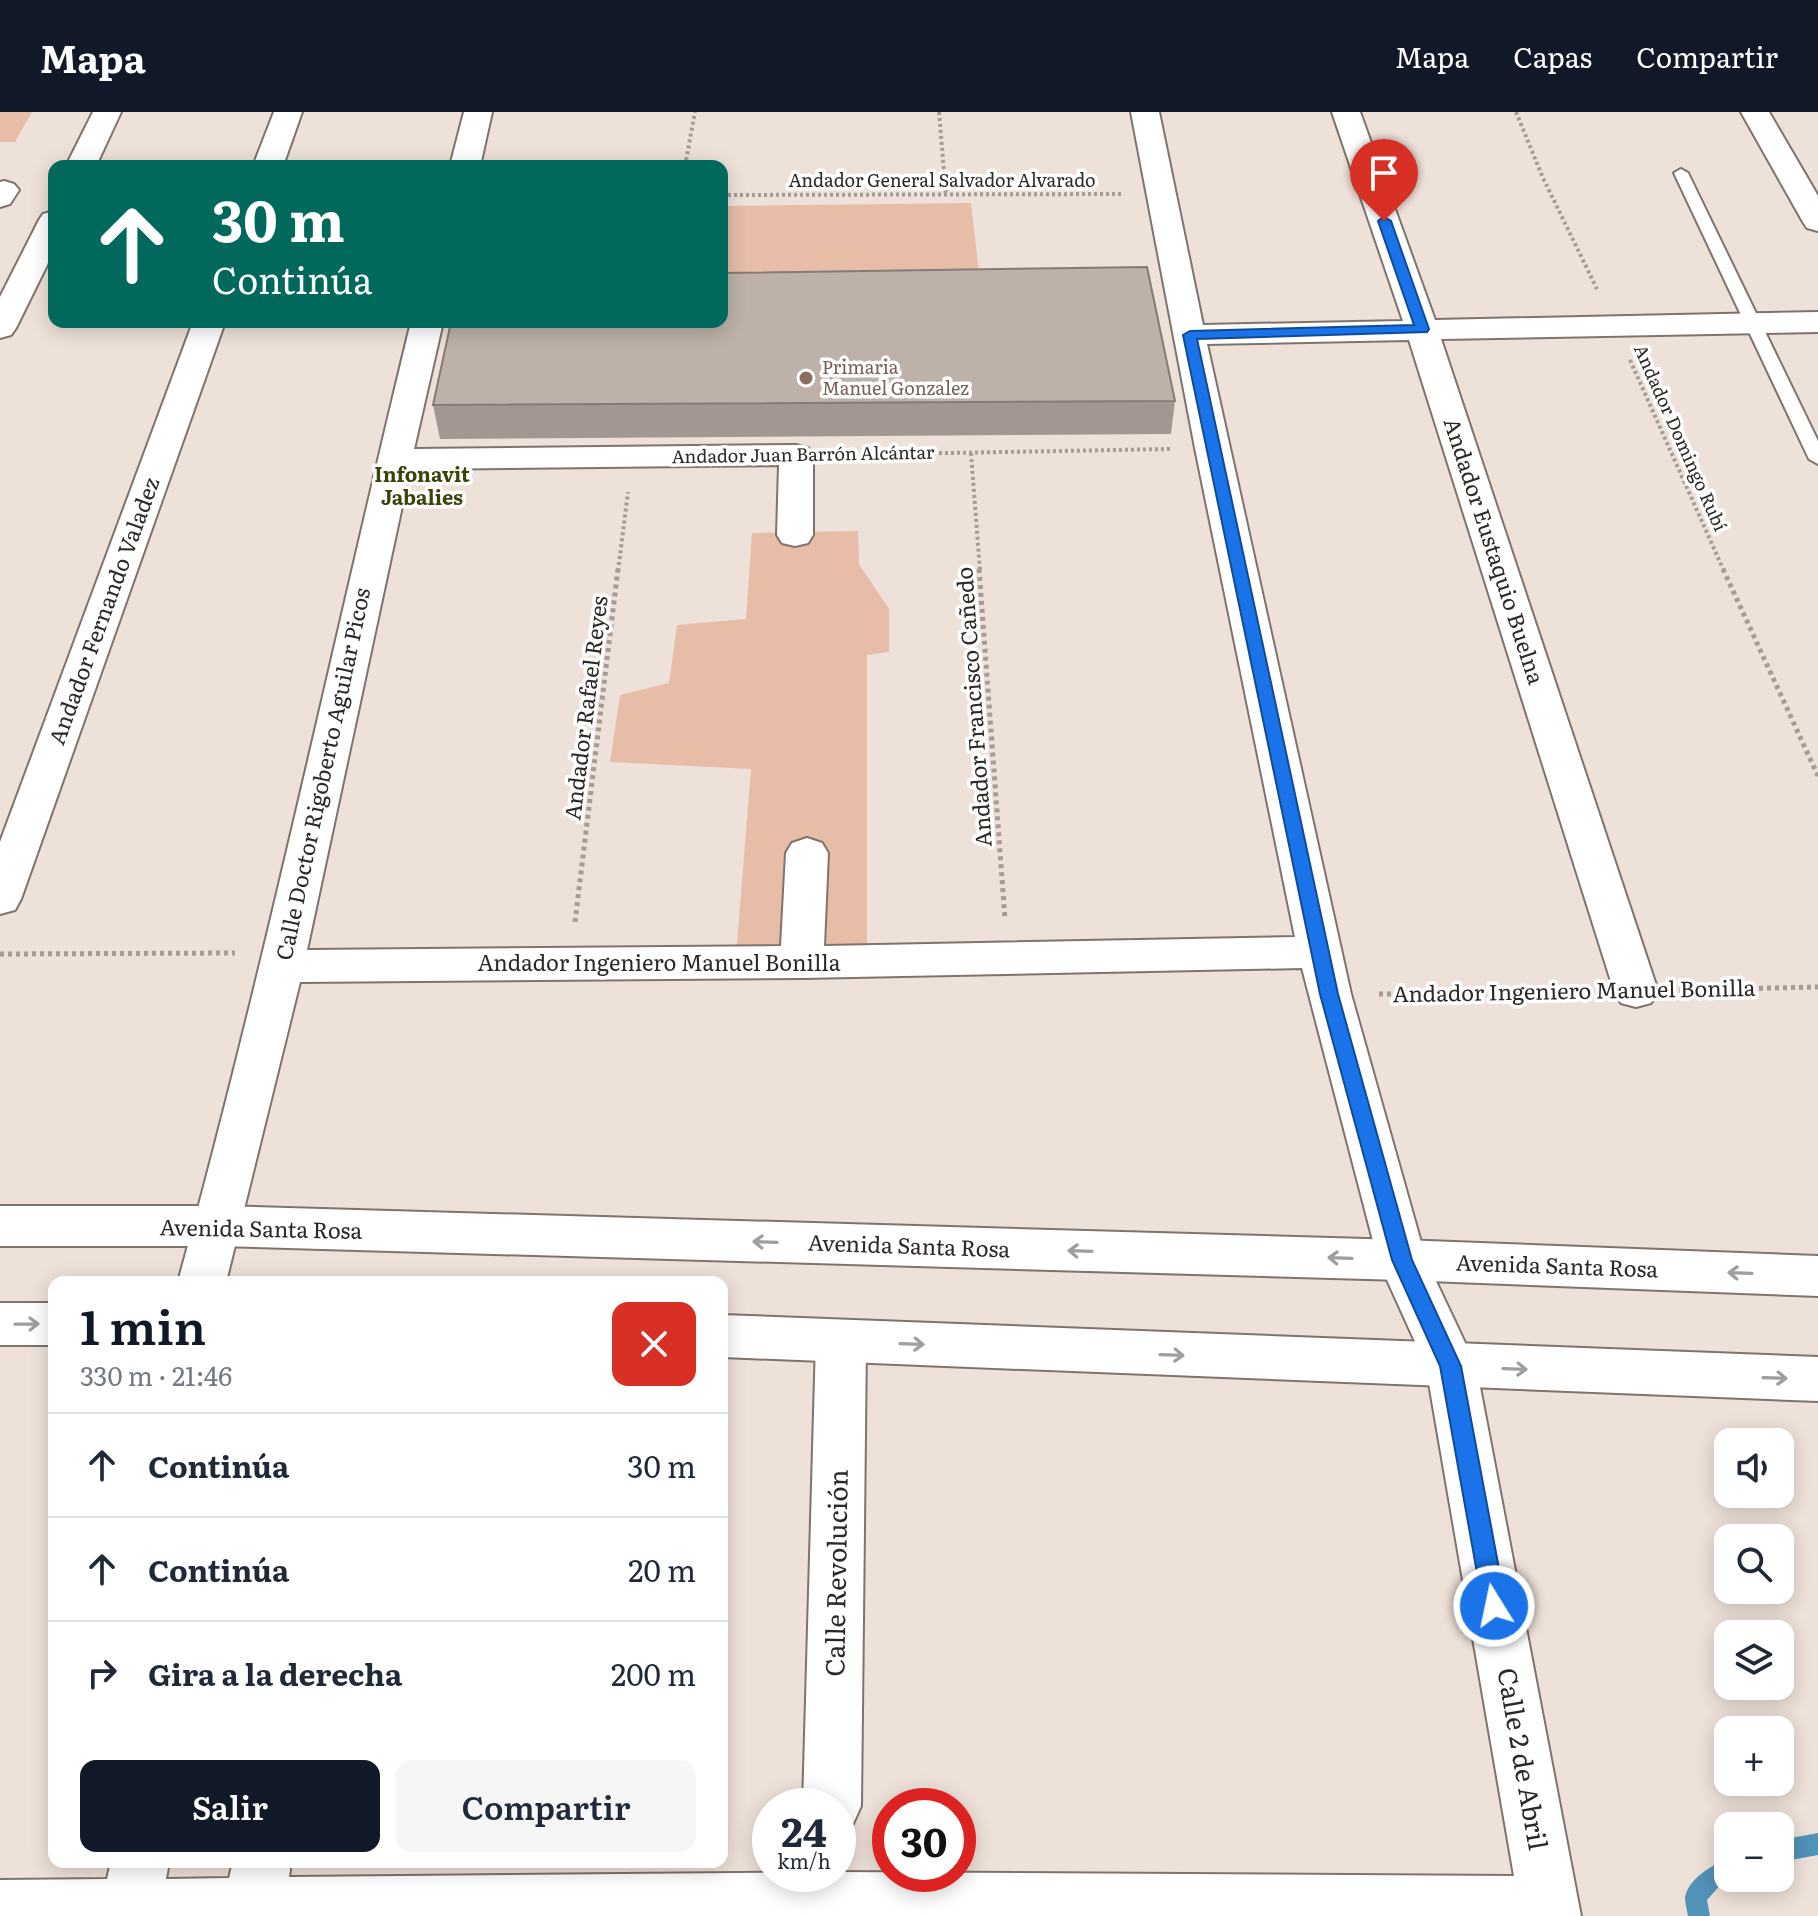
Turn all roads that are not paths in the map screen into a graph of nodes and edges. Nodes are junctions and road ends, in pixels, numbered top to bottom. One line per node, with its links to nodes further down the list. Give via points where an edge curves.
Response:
1 (107, 112): 7 (street)
2 (288, 112): 8 (street)
3 (478, 112): 9 (street)
4 (1145, 112): 21 (street, Calle 2 de Abril)
5 (1346, 112): 20 (street, Andador Eustaquio Buelna)
6 (1755, 112): 11 (street)
7 (84, 160)
8 (270, 160)
9 (466, 160)
10 (1681, 173): 16 (lane)
11 (1818, 222)
12 (48, 245): 14 (street)
13 (0, 266): 14 (street)
14 (43, 266): 17 (street)
15 (1818, 322): 16 (street)
16 (1752, 323): 20 (street); 23 (lane)
17 (0, 328)
18 (207, 328): 26 (street, Andador Fernando Valadez)
19 (426, 328): 22 (street, Calle Doctor Rigoberto Aguilar Picos)
20 (1422, 329): 21 (street); 30 (street, Andador Eustaquio Buelna)
21 (1190, 335): 27 (street, Calle 2 de Abril)
22 (393, 459): 24 (street, Andador Juan Barrón Alcántar, via 796,455); 29 (street, Calle Doctor Rigoberto Aguilar Picos)
23 (1818, 459)
24 (795, 535)
25 (807, 853): 28 (street)
26 (0, 899)
27 (1321, 952): 28 (street, Andador Ingeniero Manuel Bonilla); 33 (street, Calle 2 de Abril)
28 (802, 962): 29 (street, Andador Ingeniero Manuel Bonilla)
29 (281, 966): 32 (street, Calle Doctor Rigoberto Aguilar Picos)
30 (1636, 991)
31 (0, 1226): 32 (street, Avenida Santa Rosa)
32 (218, 1226): 33 (street, Avenida Santa Rosa, one-way to 32); 34 (street, Calle Doctor Rigoberto Aguilar Picos)
33 (1402, 1260): 35 (street, Avenida Santa Rosa, one-way to 33); 40 (street, Calle 2 de Abril)
34 (204, 1276)
35 (1818, 1276)
36 (0, 1324): 37 (street, one-way to 37)
37 (48, 1324)
38 (728, 1336): 39 (street)
39 (841, 1341): 40 (street, one-way to 40); 42 (street, Calle Revolución)
40 (1451, 1366): 41 (street, one-way to 41); 47 (street, Calle 2 de Abril)
41 (1818, 1379)
42 (832, 1788)
43 (132, 1895): 44 (street); 46 (street)
44 (255, 1896): 45 (street)
45 (830, 1897): 47 (street)
46 (0, 1910)
47 (1550, 1911)

